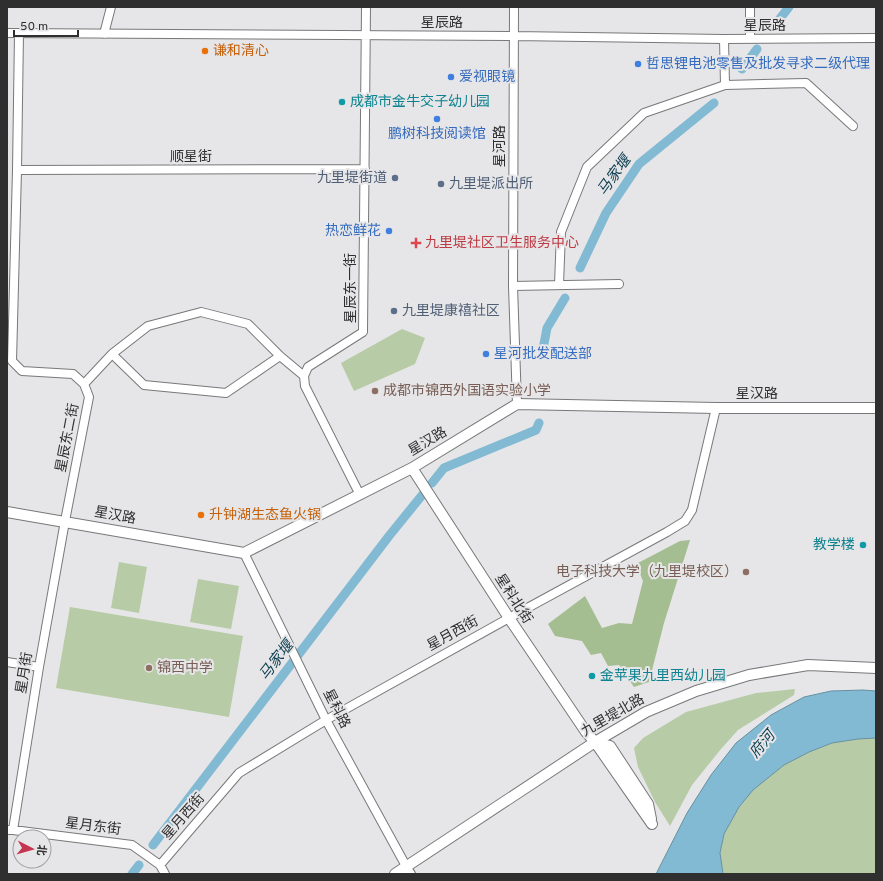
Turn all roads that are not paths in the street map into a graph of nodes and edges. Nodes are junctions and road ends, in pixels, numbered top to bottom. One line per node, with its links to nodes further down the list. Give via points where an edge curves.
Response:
1 (111, 7): 7 (street)
2 (366, 7): 8 (street, 星辰东一街)
3 (514, 7): 9 (street, 星河路)
4 (750, 7): 12 (street)
5 (7, 33): 6 (street, 星辰路)
6 (19, 34): 7 (street, 星辰路); 16 (street)
7 (104, 34): 8 (street, 星辰路)
8 (366, 36): 9 (street, 星辰路); 15 (street, 星辰东一街)
9 (514, 36): 11 (street, 星辰路); 19 (street, 星河路)
10 (876, 38): 12 (street, 星辰路)
11 (724, 39): 12 (street, 星辰路); 13 (street)
12 (750, 39)
13 (725, 85): 14 (street, via 806,83); 17 (street, via 644,113 586,167 561,232)
14 (853, 126)
15 (365, 169): 16 (street, 顺星街); 22 (street, 星辰东一街, via 364,332 308,367)
16 (17, 170): 23 (street, via 12,361 22,371 73,374)
17 (559, 284): 18 (street); 19 (street)
18 (619, 284)
19 (513, 286): 24 (street, 星河路)
20 (112, 354): 21 (street, via 144,385 226,393); 21 (street, via 148,326 201,312 248,324); 23 (street)
21 (280, 356): 22 (street)
22 (304, 376): 28 (street, via 305,386)
23 (84, 384): 30 (street, 星辰东二街, via 89,397)
24 (517, 404): 25 (street, 星汉路); 27 (street, 星汉路)
25 (716, 408): 26 (street, 星汉路); 32 (street, 星月西街, via 692,510 685,521)
26 (876, 408)
27 (412, 468): 28 (street, 星汉路); 32 (street, 星科北街)
28 (360, 495): 31 (street, 星汉路)
29 (7, 512): 30 (street, 星汉路)
30 (65, 521): 31 (street, 星汉路); 34 (street, 星月街)
31 (244, 553): 36 (street, 星科路)
32 (509, 618): 36 (street, 星月西街); 37 (street, 星科北街)
33 (7, 662): 34 (street)
34 (39, 667): 38 (street, 星月街)
35 (876, 668): 37 (street, 九里堤北路, via 808,665 749,675 696,691 646,712)
36 (326, 720): 39 (street, 星月西街, via 239,773); 40 (street, 星科路)
37 (595, 742): 37 (street, 星科北街, via 609,763 652,824 648,804 610,746); 40 (street, 九里堤北路)
38 (10, 830): 39 (street, 星月东街, via 132,845)
39 (160, 865): 41 (street, 星月东街)
40 (409, 870): 42 (street, 九里堤北路)
41 (165, 874)
42 (395, 874)

